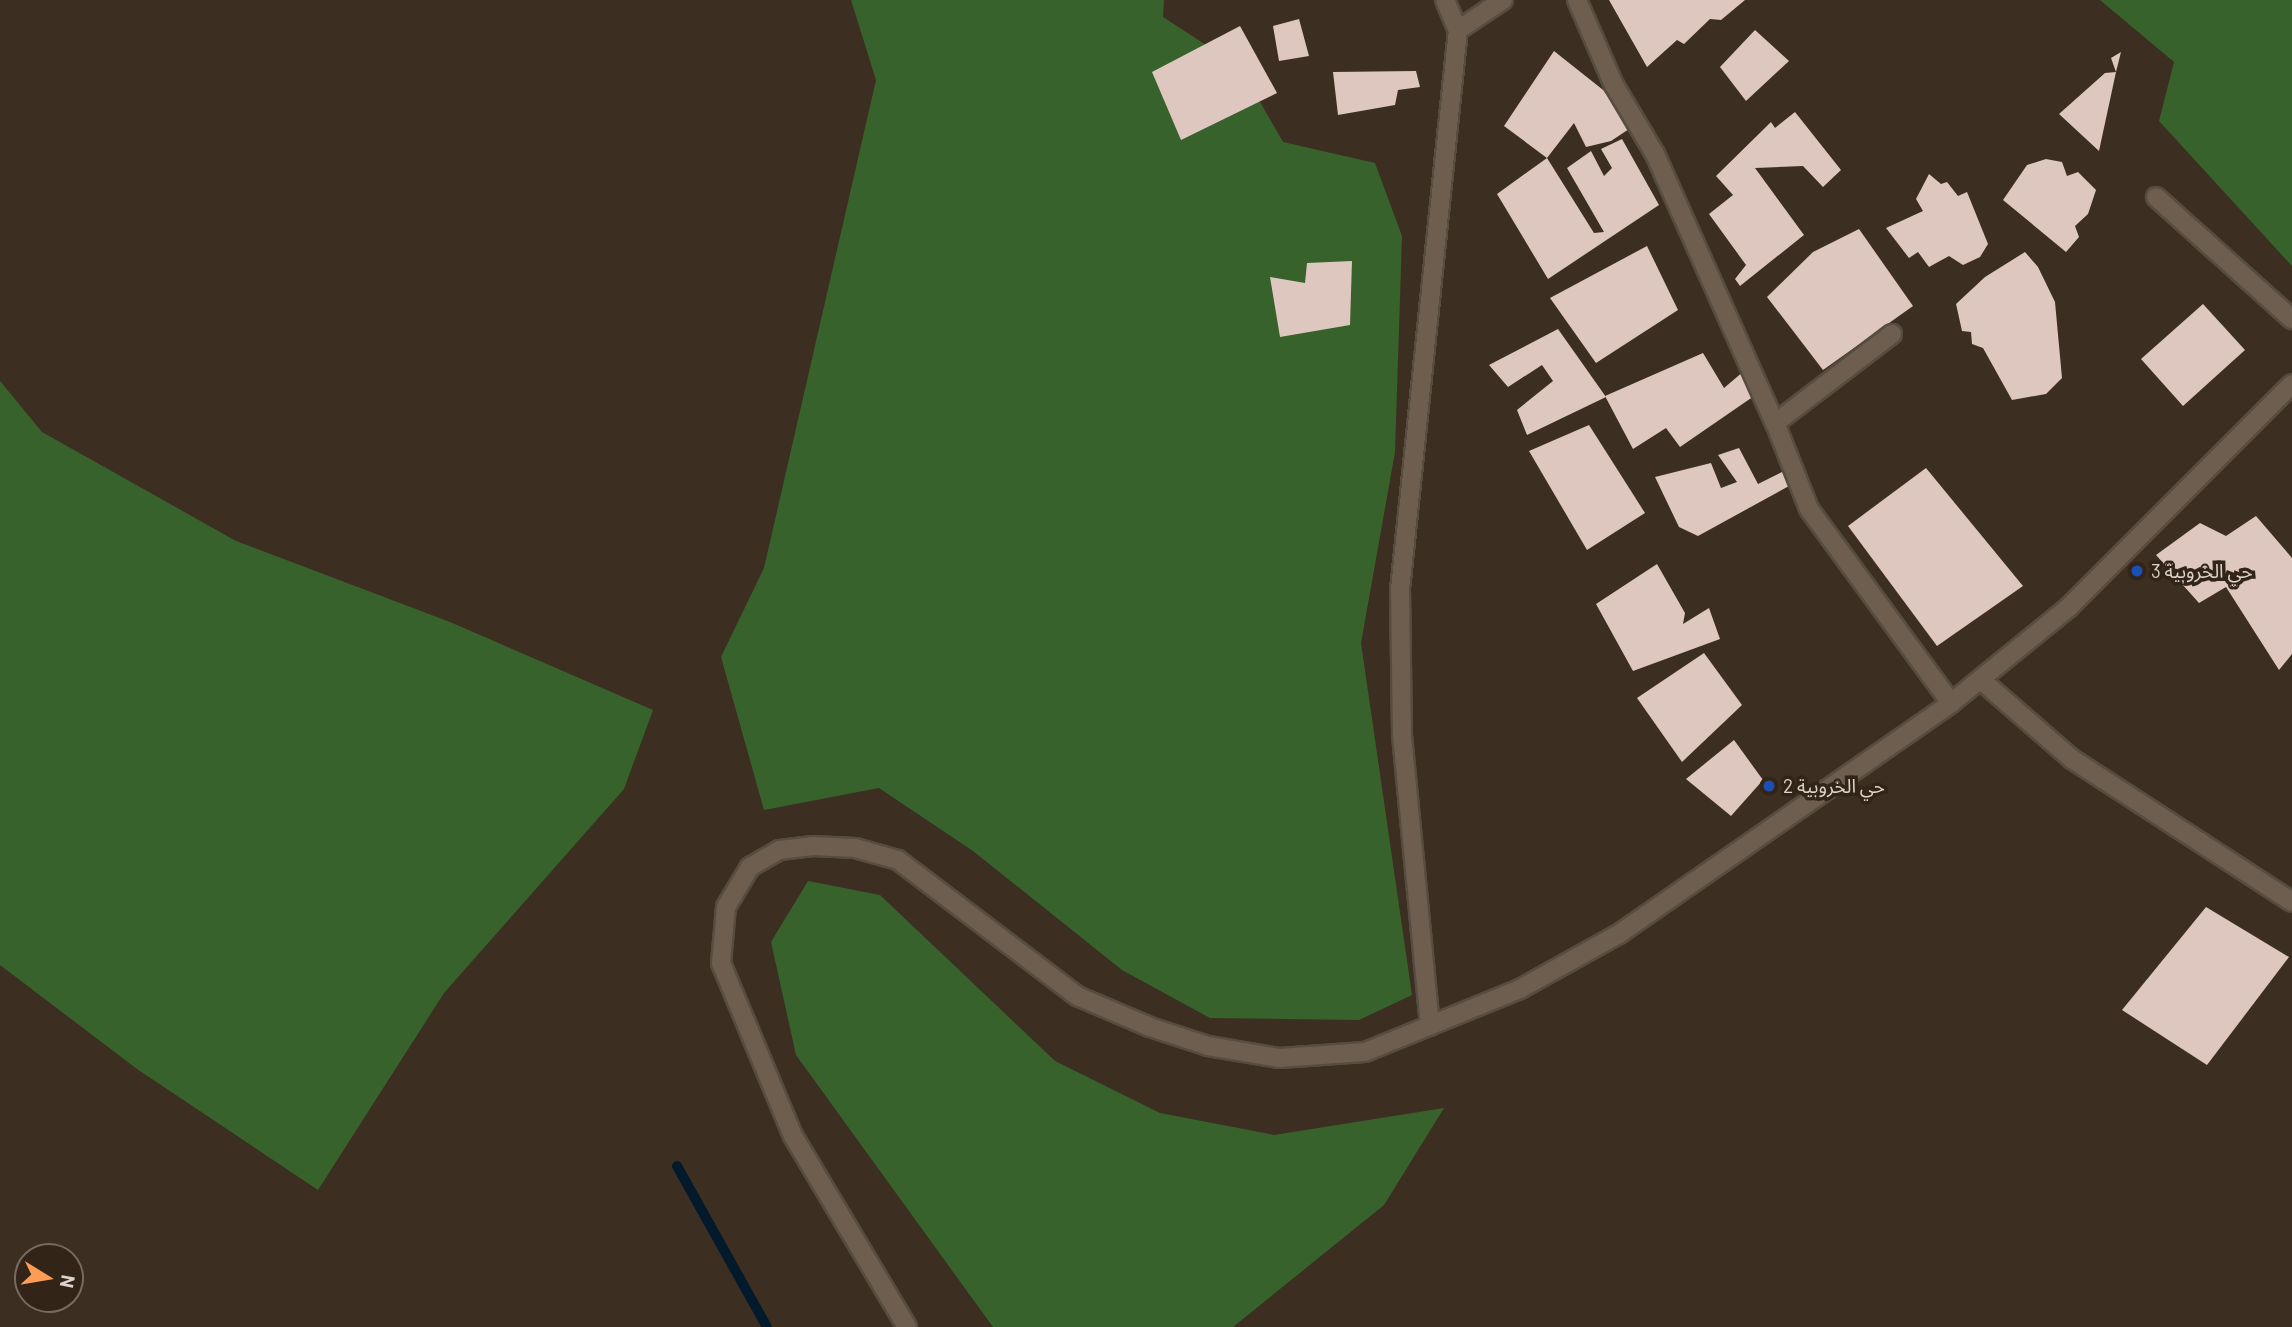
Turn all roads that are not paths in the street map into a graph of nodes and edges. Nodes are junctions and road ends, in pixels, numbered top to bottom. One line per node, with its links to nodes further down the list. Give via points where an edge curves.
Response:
1 (1445, 0): 4 (street)
2 (1503, 0): 4 (street)
3 (1577, 0): 9 (street, via 1614,85 1655,154)
4 (1458, 30): 13 (street, via 1400,590 1402,733)
5 (2156, 198): 6 (street)
6 (2292, 319)
7 (1892, 334): 9 (street)
8 (2292, 384): 10 (street, via 2069,607)
9 (1775, 423): 11 (street, via 1809,509)
10 (1981, 680): 11 (street); 12 (street, via 2072,759)
11 (1951, 703): 13 (street, via 1619,934 1520,989)
12 (2292, 902)
13 (1430, 1026): 14 (street, via 1365,1052 1280,1058 1208,1046 1077,996 898,860 855,848 813,846 780,850 750,867 726,906 721,964 793,1136)
14 (907, 1327)

